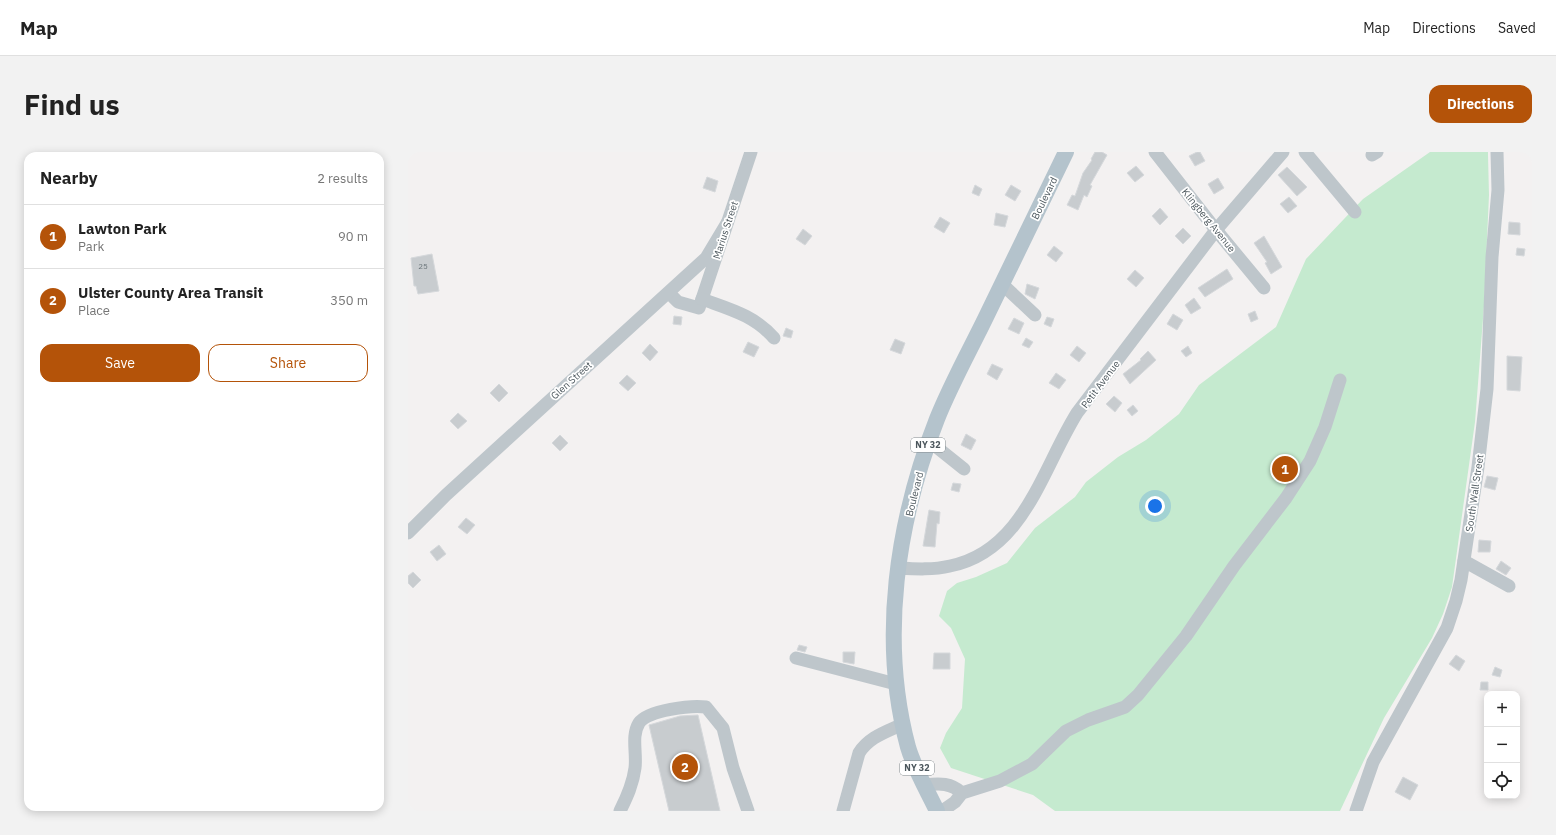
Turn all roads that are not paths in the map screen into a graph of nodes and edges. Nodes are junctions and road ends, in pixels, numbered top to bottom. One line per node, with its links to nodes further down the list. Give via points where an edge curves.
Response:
1 (751, 152): 8 (street, Marius Street)
2 (1066, 152): 10 (main road, Boulevard / NY 32)
3 (1156, 152): 9 (street, Klingberg Avenue)
4 (1283, 152): 9 (street, Petit Avenue)
5 (1305, 152): 7 (street)
6 (1497, 152): 20 (street, South Wall Street, via 1498,190 1492,257 1487,389)
7 (1355, 212)
8 (727, 223): 12 (street, Glen Street, via 706,258); 13 (street, Marius Street)
9 (1216, 230): 11 (street, Klingberg Avenue); 21 (street, Petit Avenue, via 1077,414 1064,434 1031,502 1004,536 977,557 951,566 930,569)
10 (1002, 284): 14 (street); 17 (main road, Boulevard / NY 32)
11 (1264, 288)
12 (669, 292): 13 (street, via 678,302); 19 (street, Glen Street, via 567,382)
13 (701, 304): 15 (street, via 749,317 764,326)
14 (1035, 315)
15 (774, 338)
16 (1340, 380): 27 (street, via 1325,427 1310,461 1186,636 1138,695 1125,707 1066,731 1032,764 1000,781)
17 (929, 441): 18 (street); 21 (main road, Boulevard / NY 32, via 913,493)
18 (964, 469)
19 (408, 533)
20 (1464, 561): 22 (street); 33 (street, South Wall Street, via 1456,601 1447,628 1373,762)
21 (898, 568): 24 (main road, Boulevard / NY 32, via 894,601 893,654)
22 (1508, 586)
23 (796, 658): 24 (street)
24 (896, 684): 25 (main road, Boulevard / NY 32)
25 (903, 724): 26 (main road, Boulevard / NY 32, via 909,749); 30 (street, via 873,738 863,746)
26 (925, 785): 27 (street, via 941,783 955,787); 31 (main road, Boulevard / NY 32)
27 (962, 793): 32 (street, via 955,802)
28 (620, 811): 29 (street, via 630,789 635,767 635,734 640,722 650,715 693,705 706,707 723,728)
29 (748, 811)
30 (843, 811)
31 (937, 811)
32 (942, 811)
33 (1356, 811)

